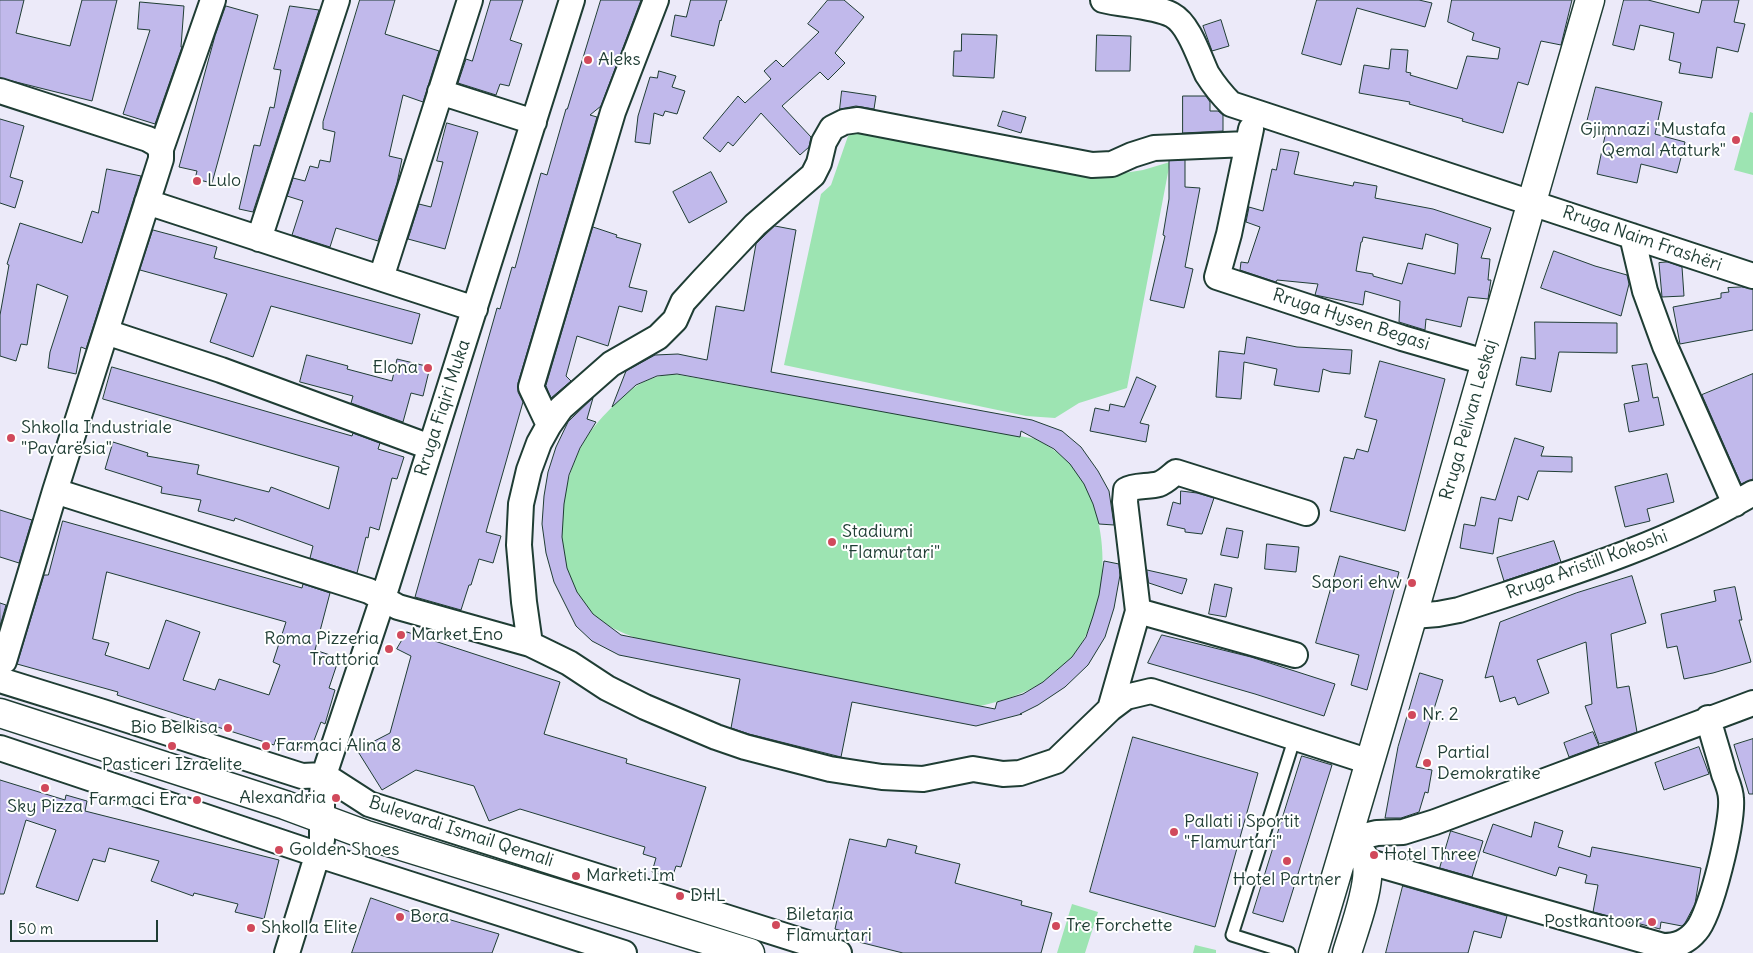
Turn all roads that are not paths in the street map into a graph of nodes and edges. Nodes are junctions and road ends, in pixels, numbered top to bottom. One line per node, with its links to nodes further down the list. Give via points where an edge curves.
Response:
1 (213, 0): 13 (street)
2 (337, 0): 17 (street)
3 (470, 0): 9 (street)
4 (572, 0): 11 (street, Rruga Fiqiri Muka)
5 (656, 0): 23 (street, via 613,112 531,387)
6 (1103, 0): 10 (street, Rruga Naim Frashëri, via 1172,15 1182,23 1219,92 1231,104)
7 (1590, 0): 15 (main road, Rruga Pelivan Leskaj)
8 (0, 90): 13 (street, via 148,139)
9 (440, 92): 11 (street); 19 (street)
10 (1256, 113): 12 (street); 15 (street, Rruga Naim Frashëri)
11 (534, 122): 20 (street, Rruga Fiqiri Muka)
12 (1247, 144): 22 (street, Rruga Hysen Begasi, via 1234,217 1217,276 1402,338); 23 (street, via 1154,148 1112,164 1092,165 858,120 844,122 832,128 813,175 756,225 703,280 683,302 675,320 658,337 611,364 561,408)
13 (161, 149): 14 (street, via 162,159)
14 (147, 202): 17 (street); 21 (street)
15 (1530, 202): 16 (street, Rruga Naim Frashëri); 22 (main road, Rruga Pelivan Leskaj)
16 (1632, 236): 18 (street, Rruga Naim Frashëri); 26 (street, via 1645,291 1665,346)
17 (259, 239): 19 (street)
18 (1753, 276)
19 (381, 278): 20 (street)
20 (475, 309): 24 (street, Rruga Fiqiri Muka)
21 (106, 332): 24 (street, via 221,370); 25 (street)
22 (1485, 362): 30 (main road, Rruga Pelivan Leskaj)
23 (549, 425): 31 (street, via 529,470 521,504 519,545)
24 (430, 447): 28 (street, Rruga Fiqiri Muka)
25 (55, 491): 28 (street); 33 (street)
26 (1744, 498): 30 (street, Rruga Aristill Kokoshi, via 1666,537 1611,558 1459,610)
27 (1306, 513): 29 (street, via 1176,472 1161,484 1130,487 1126,490 1125,502)
28 (383, 598): 31 (street, via 398,607); 41 (street, Rruga Fiqiri Muka)
29 (1138, 610): 32 (street); 35 (street)
30 (1413, 616): 40 (main road, Rruga Pelivan Leskaj)
31 (530, 644): 35 (street, via 569,663 607,688 716,737 830,769 882,777 923,779 973,769 1020,773 1056,761)
32 (1295, 655)
33 (2, 671): 41 (street, via 103,712 302,776)
34 (1753, 703): 37 (street)
35 (1110, 709): 38 (street, via 1126,697 1151,691)
36 (0, 713): 42 (main road, Bulevardi Ismail Qemali)
37 (1708, 718): 43 (street, via 1435,822 1403,832 1377,833); 46 (street, via 1731,797 1732,814 1705,917 1697,930)
38 (1295, 736): 40 (street); 51 (lane, via 1232,935)
39 (0, 748): 44 (street)
40 (1370, 762): 43 (main road, Rruga Pelivan Leskaj)
41 (324, 775): 42 (street, Rruga Fiqiri Muka); 50 (street, Bulevardi Ismail Qemali, via 369,804)
42 (322, 818): 44 (street, Rruga Fiqiri Muka); 49 (main road, Bulevardi Ismail Qemali, via 366,835)
43 (1347, 840): 45 (main road); 52 (main road, Rruga Pelivan Leskaj)
44 (319, 855): 47 (street, Rruga Fiqiri Muka); 48 (street)
45 (1366, 861): 46 (street); 53 (main road, via 1366,885)
46 (1674, 950)
47 (287, 953)
48 (624, 953)
49 (750, 953)
50 (839, 953)
51 (1289, 953)
52 (1313, 953)
53 (1347, 953)

